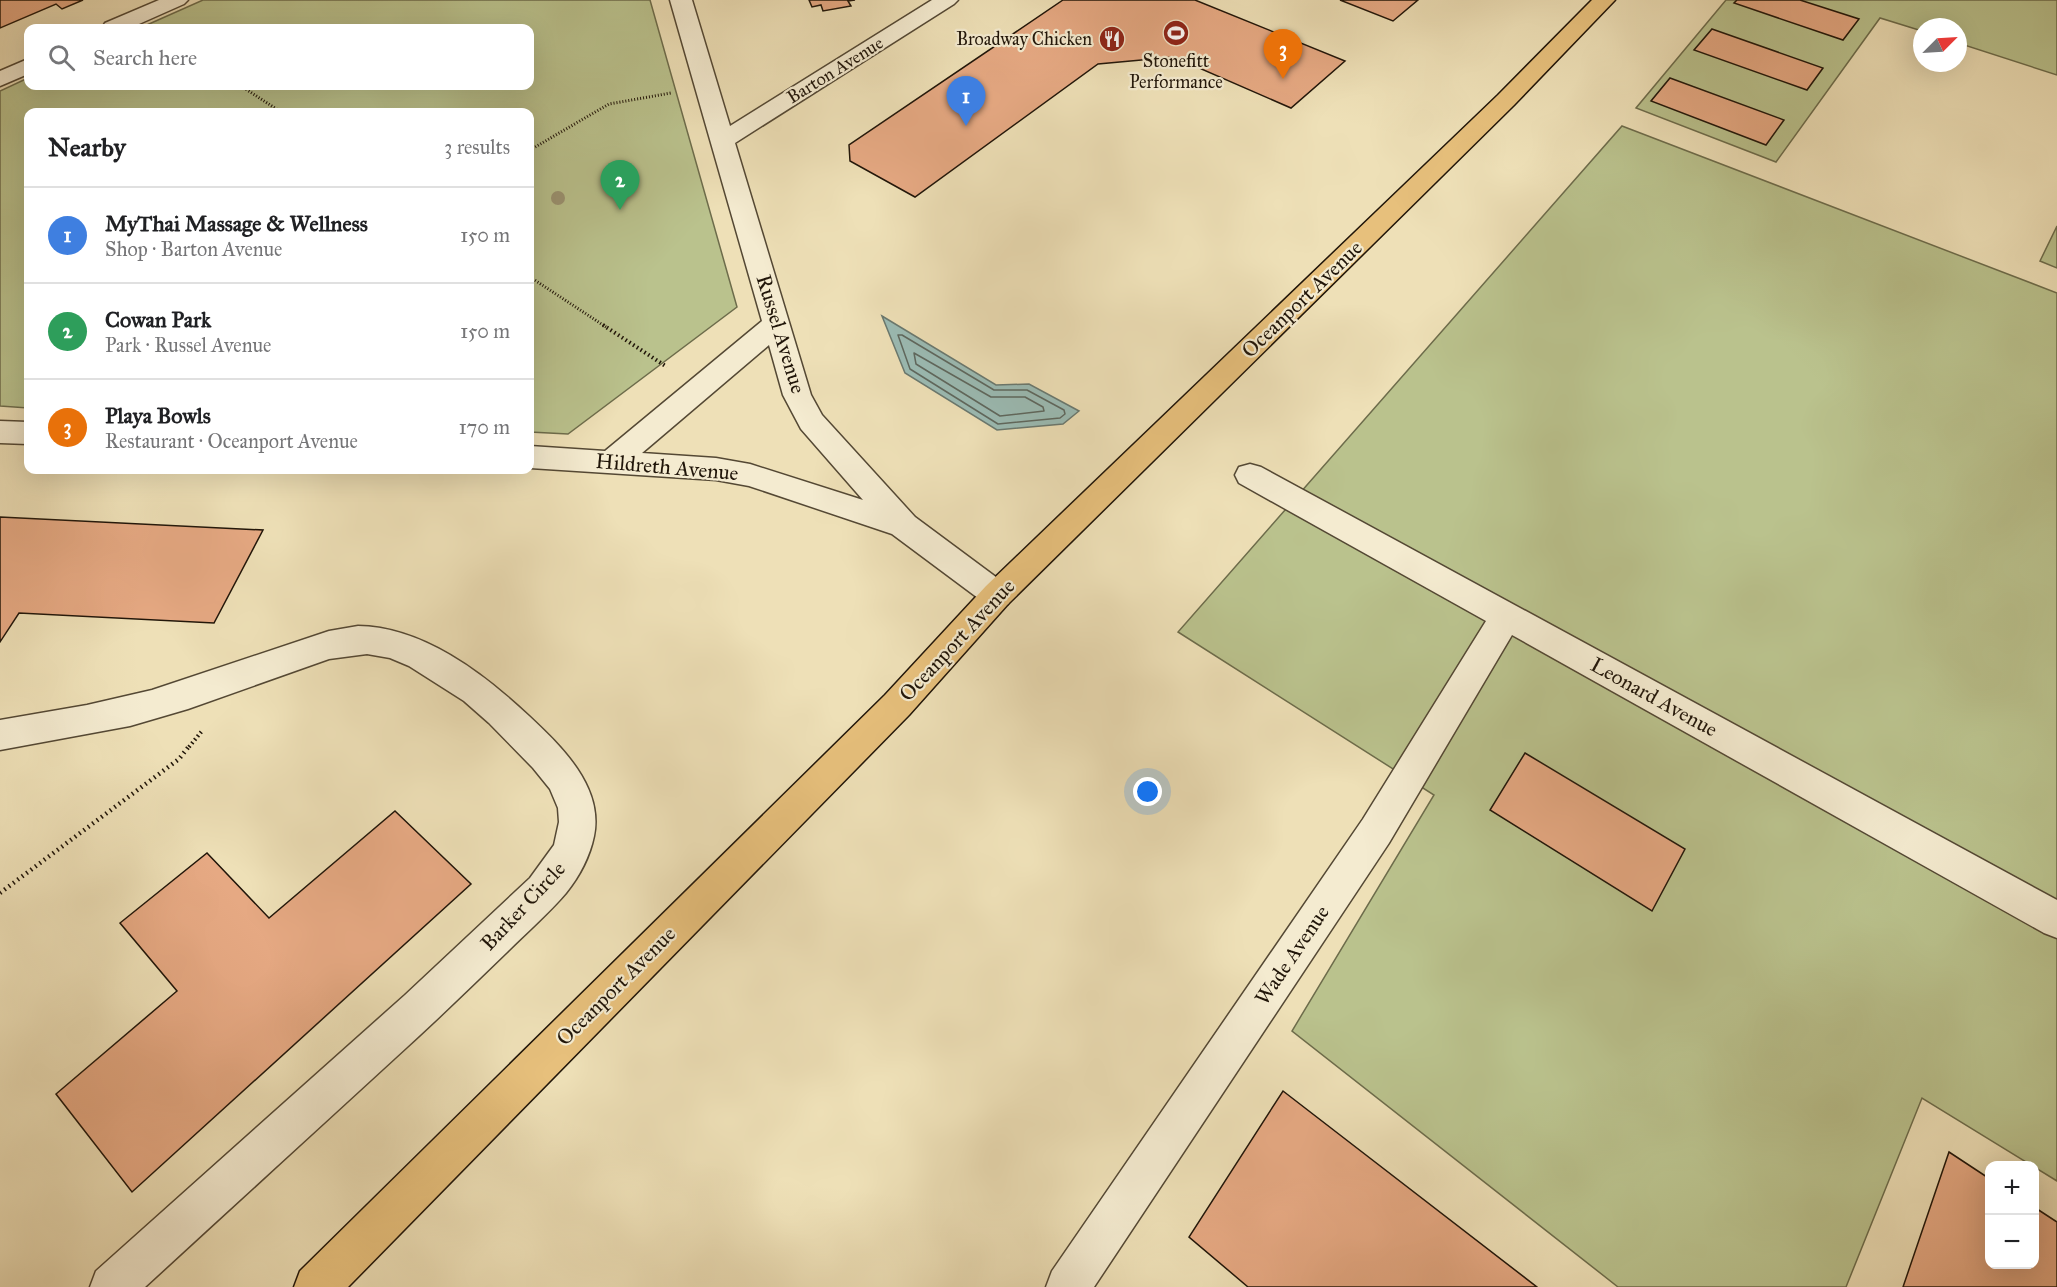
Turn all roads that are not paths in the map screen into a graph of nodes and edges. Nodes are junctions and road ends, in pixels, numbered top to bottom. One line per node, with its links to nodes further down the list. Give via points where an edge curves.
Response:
1 (177, 0): 6 (street)
2 (681, 0): 9 (street, Russel Avenue)
3 (946, 0): 5 (street, Barton Avenue)
4 (1604, 0): 17 (main road, Oceanport Avenue)
5 (910, 11): 9 (street, Barton Avenue)
6 (122, 24)
7 (24, 68): 8 (street)
8 (0, 79)
9 (723, 140): 10 (street, Russel Avenue)
10 (777, 323): 14 (street); 16 (street, Russel Avenue, via 797,395 811,422)
11 (0, 432): 12 (street)
12 (24, 433)
13 (534, 457): 14 (street, Hildreth Avenue)
14 (613, 461): 16 (street, Hildreth Avenue, via 750,475)
15 (1250, 475): 18 (street, Leonard Avenue)
16 (904, 526): 17 (street, Russel Avenue)
17 (997, 595): 22 (main road, Oceanport Avenue, via 897,705)
18 (1506, 616): 20 (street, Leonard Avenue); 23 (street, Wade Avenue, via 1376,831)
19 (0, 735): 21 (street, Barker Circle, via 110,716 336,644 366,640 396,644 438,664 498,710 546,755 575,801 577,830 573,850 556,878 420,1010)
20 (2057, 920)
21 (112, 1287)
22 (316, 1287)
23 (1068, 1287)

